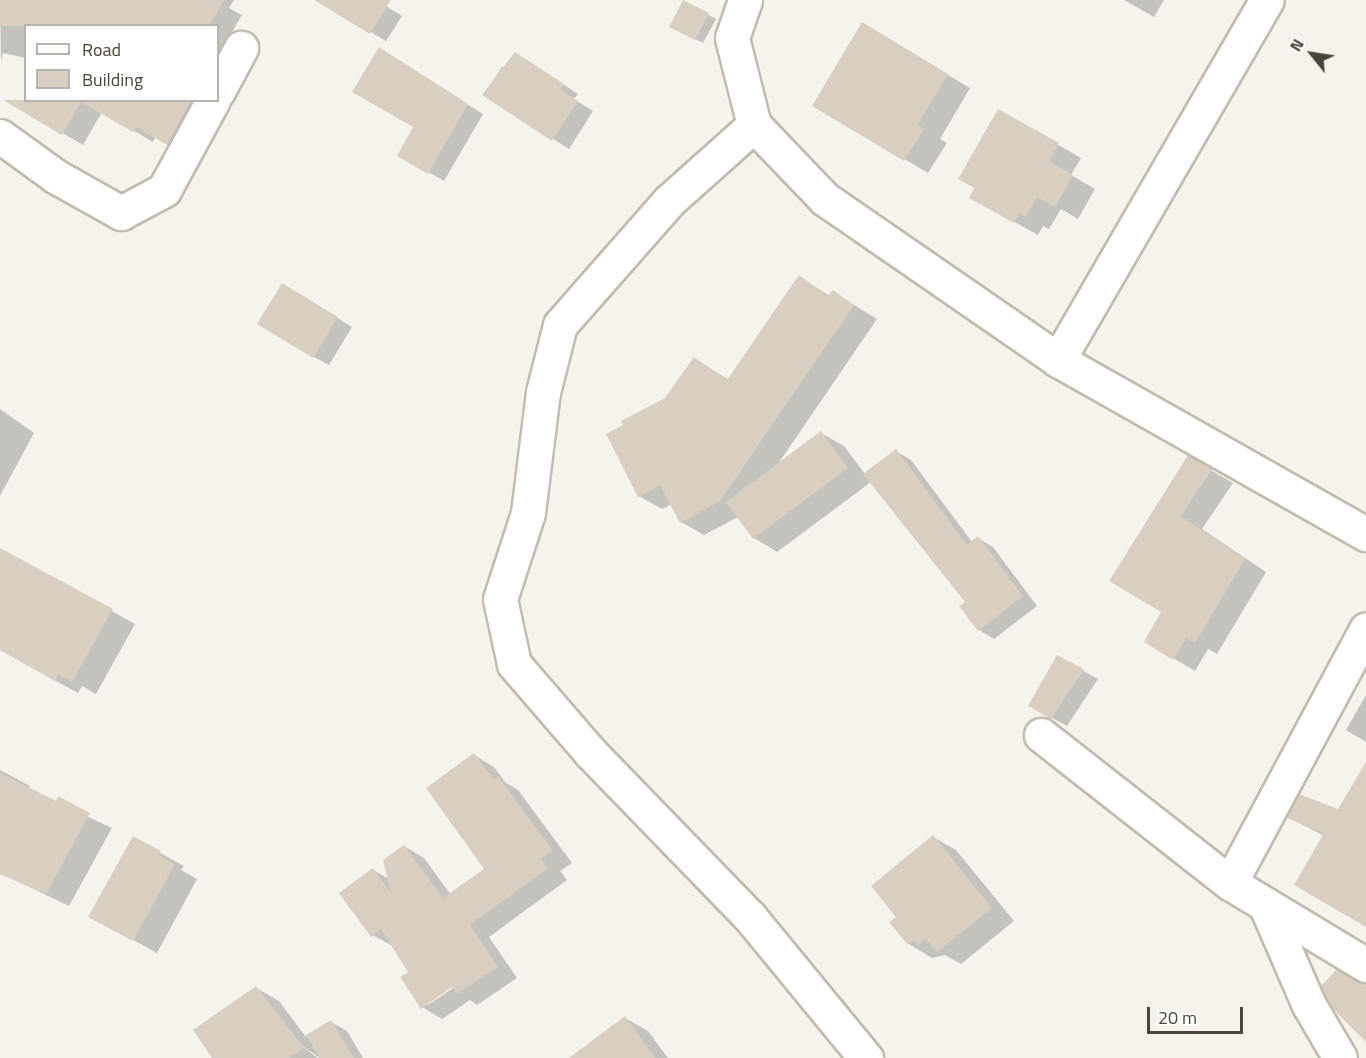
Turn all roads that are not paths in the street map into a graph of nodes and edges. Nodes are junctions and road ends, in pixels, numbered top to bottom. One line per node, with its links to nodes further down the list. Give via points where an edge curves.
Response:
1 (745, 0): 6 (street, via 732,38)
2 (1267, 0): 8 (street)
3 (241, 48): 4 (street)
4 (219, 90)
5 (212, 102): 7 (street, via 164,190 121,213 56,176)
6 (754, 124): 8 (street, via 825,198); 15 (street, via 669,201 560,325 543,392 528,513 500,599 514,664 590,752 750,917)
7 (0, 136)
8 (1058, 360): 9 (street)
9 (1366, 534)
10 (1366, 629): 12 (street)
11 (1041, 735): 12 (street)
12 (1230, 883): 13 (street)
13 (1265, 904): 14 (street); 16 (street, via 1309,1005)
14 (1366, 964)
15 (866, 1058)
16 (1340, 1058)

